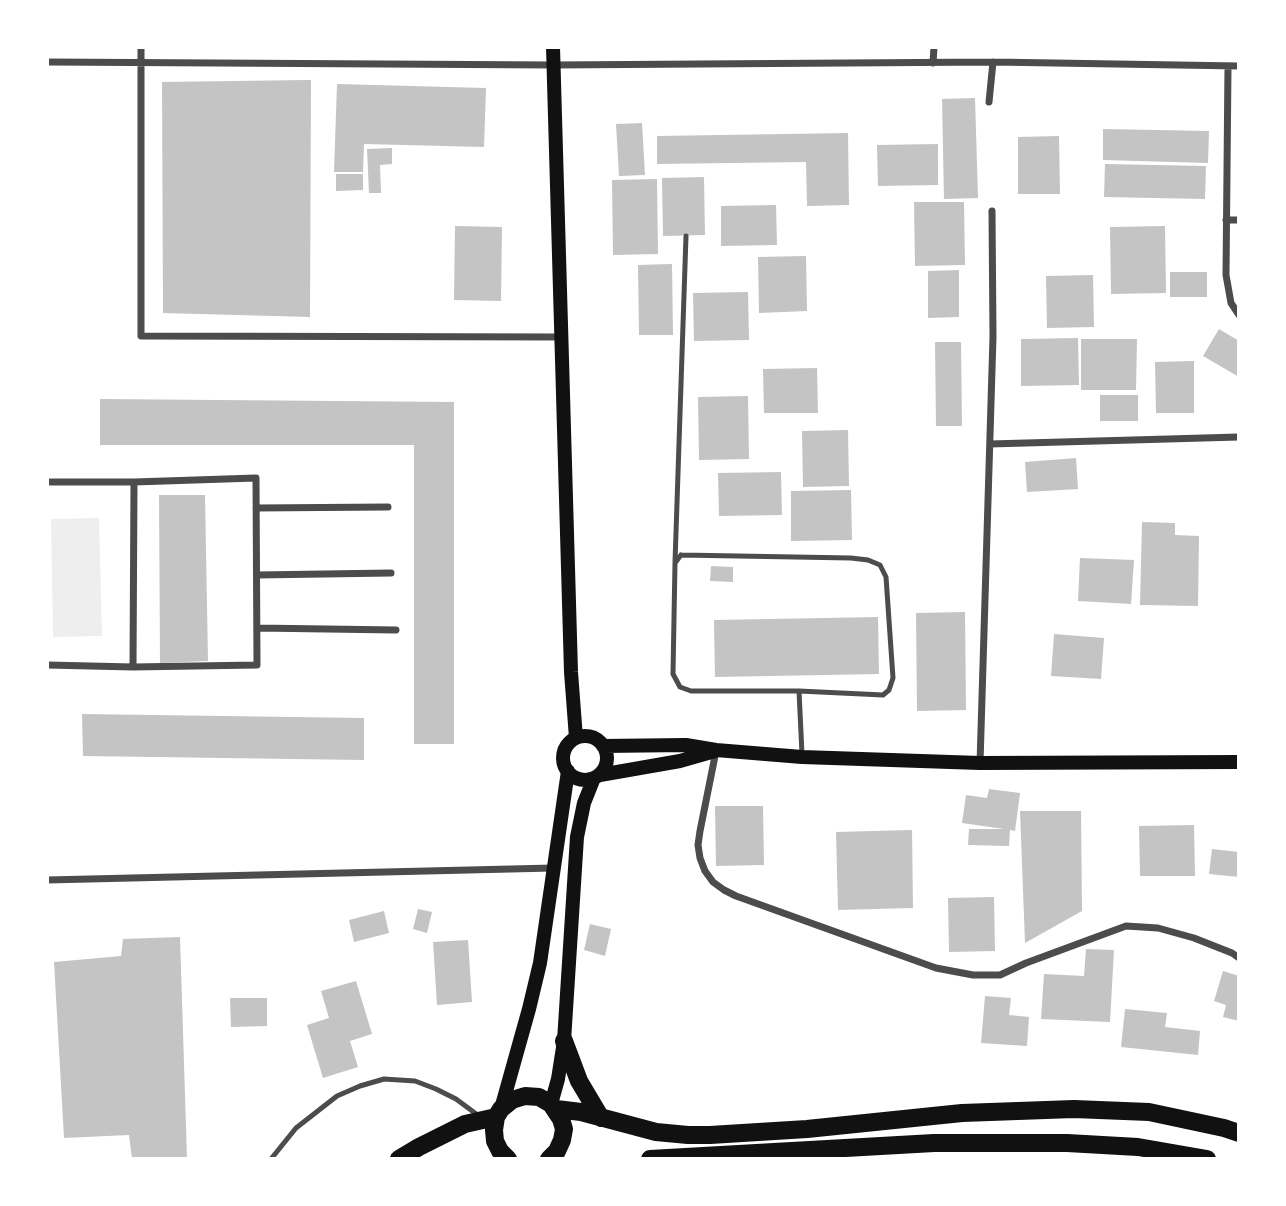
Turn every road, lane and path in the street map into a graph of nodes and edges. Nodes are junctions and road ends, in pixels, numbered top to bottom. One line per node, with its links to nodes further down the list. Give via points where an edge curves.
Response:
1 (141, 47): 6 (street)
2 (553, 47): 8 (main road)
3 (934, 47): 7 (street)
4 (47, 62): 6 (street)
5 (993, 62): 7 (street); 9 (street); 11 (street)
6 (141, 63): 8 (street); 17 (street, via 141,336)
7 (933, 64): 8 (street)
8 (553, 65): 17 (main road)
9 (1228, 66): 10 (street); 13 (street)
10 (1239, 66)
11 (989, 102)
12 (992, 211): 19 (street)
13 (1226, 220): 14 (street); 16 (street, via 1226,275 1231,303)
14 (1239, 220)
15 (686, 236): 24 (lane)
16 (1239, 315)
17 (561, 337): 32 (main road)
18 (1239, 437): 19 (street)
19 (990, 444): 37 (street)
20 (47, 482): 21 (street)
21 (134, 482): 23 (street, via 256,478); 30 (street)
22 (388, 507): 23 (street)
23 (256, 508): 26 (street)
24 (675, 563): 31 (lane, via 673,674 680,687 691,691); 31 (lane, via 681,555 851,558 880,565 886,577 890,627 893,678 889,690 883,695)
25 (391, 573): 26 (street)
26 (257, 575): 27 (street)
27 (257, 628): 28 (street); 30 (street, via 257,666)
28 (396, 630)
29 (47, 665): 30 (street)
30 (133, 667)
31 (799, 691): 35 (lane)
32 (576, 738): 33 (main road, via 589,736); 38 (main road, via 564,752)
33 (603, 746): 34 (main road, via 678,745); 39 (main road, via 606,764)
34 (716, 750): 35 (main road); 39 (main road, via 688,760); 42 (street, via 698,845 713,882 736,896 936,968 973,975 1000,975 1126,926 1158,928 1194,938)
35 (802, 757): 37 (main road)
36 (1239, 762): 37 (main road)
37 (980, 763)
38 (568, 771): 39 (main road, via 579,779); 40 (main road)
39 (597, 776): 43 (main road, via 584,803 577,837)
40 (554, 868): 41 (street); 45 (main road, via 530,1009)
41 (47, 880)
42 (1239, 958)
43 (564, 1041): 44 (main road); 46 (main road, via 579,1081)
44 (553, 1106): 45 (main road, via 539,1097 525,1096); 46 (main road); 51 (main road, via 564,1129 557,1151)
45 (494, 1115): 48 (lane, via 415,1081 384,1079 337,1096 296,1128); 49 (main road, via 465,1124); 50 (main road, via 495,1141)
46 (601, 1118): 47 (main road, via 656,1132 709,1135 962,1113 1074,1109 1149,1112)
47 (1239, 1133)
48 (271, 1159)
49 (398, 1159)
50 (508, 1159)
51 (549, 1159)
52 (650, 1159): 53 (main road, via 934,1143 1138,1147)
53 (1207, 1159)

